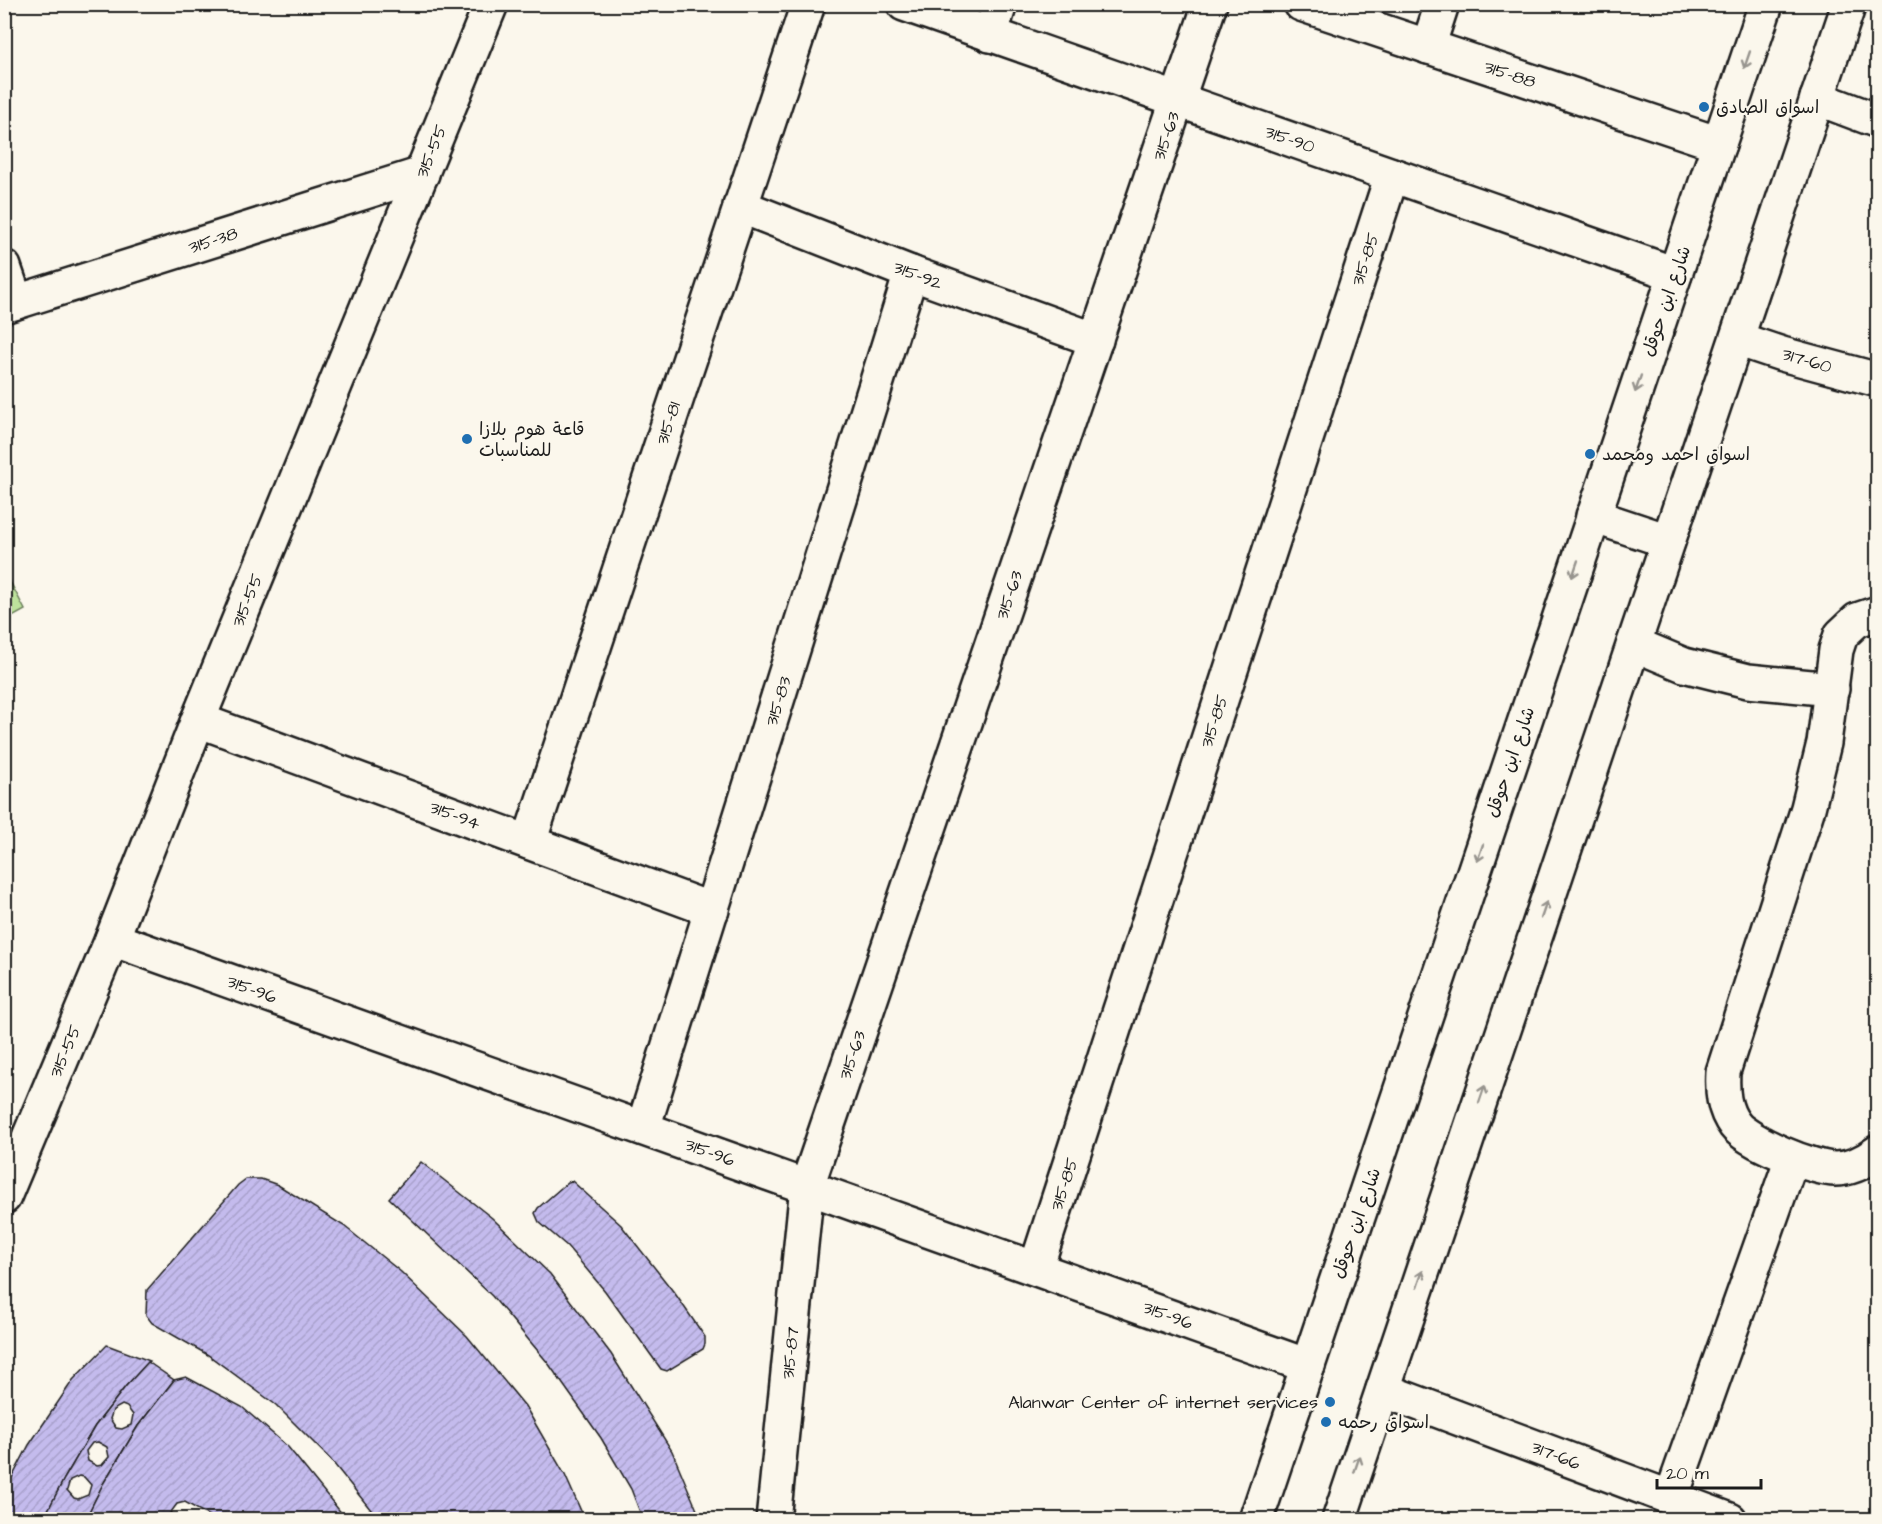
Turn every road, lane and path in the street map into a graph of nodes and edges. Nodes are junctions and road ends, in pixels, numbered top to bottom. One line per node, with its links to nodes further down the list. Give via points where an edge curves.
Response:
1 (491, 4): 16 (street, 315-55)
2 (808, 4): 18 (street, 315-81)
3 (904, 4): 10 (street, 315-90)
4 (1000, 4): 10 (street)
5 (1210, 4): 13 (street, 315-63)
6 (1301, 4): 11 (street, 315-88)
7 (1442, 4): 11 (street)
8 (1766, 4): 15 (street, شارع ابن حوقل, one-way to 15)
9 (1849, 4): 12 (street)
10 (990, 35): 13 (street, 315-90)
11 (1428, 47): 15 (street, 315-88)
12 (1817, 98): 14 (street); 23 (street)
13 (1178, 100): 17 (street, 315-90); 24 (street, 315-63)
14 (1878, 121)
15 (1719, 144): 21 (street, شارع ابن حوقل)
16 (422, 174): 22 (street, 315-38); 31 (street, 315-55)
17 (1392, 175): 21 (street, 315-90); 40 (street, 315-85)
18 (740, 206): 20 (street, 315-92); 32 (street, 315-81)
19 (4, 267): 22 (street)
20 (911, 273): 24 (street, 315-92); 33 (street, 315-83)
21 (1675, 274): 26 (street, شارع ابن حوقل, one-way to 26)
22 (10, 304)
23 (1737, 339): 25 (street, 317-60); 27 (street)
24 (1096, 340): 38 (street, 315-63)
25 (1878, 380)
26 (1593, 516): 27 (street); 41 (street, شارع ابن حوقل, one-way to 41)
27 (1668, 541): 29 (street)
28 (1878, 613): 30 (street, via 1857,620 1841,635)
29 (1634, 644): 30 (street, via 1684,665 1748,681); 42 (street, one-way to 29)
30 (1832, 689): 37 (street, via 1808,808 1723,1072 1722,1098 1735,1125 1752,1139)
31 (198, 720): 32 (street, 315-94); 34 (street, 315-55)
32 (528, 842): 33 (street, 315-94)
33 (712, 910): 35 (street, 315-83)
34 (112, 939): 35 (street, 315-96); 39 (street, 315-55)
35 (643, 1128): 38 (street, 315-96)
36 (1878, 1152): 37 (street, via 1856,1165 1835,1169)
37 (1792, 1158): 43 (street)
38 (807, 1186): 40 (street, 315-96); 44 (street, 315-87)
39 (4, 1197)
40 (1036, 1268): 41 (street, 315-96)
41 (1308, 1365): 45 (street, شارع ابن حوقل)
42 (1383, 1390): 43 (street, 317-66); 46 (street, one-way to 42)
43 (1671, 1498): 47 (street, 317-66)
44 (773, 1520)
45 (1256, 1520)
46 (1339, 1520)
47 (1730, 1520)

